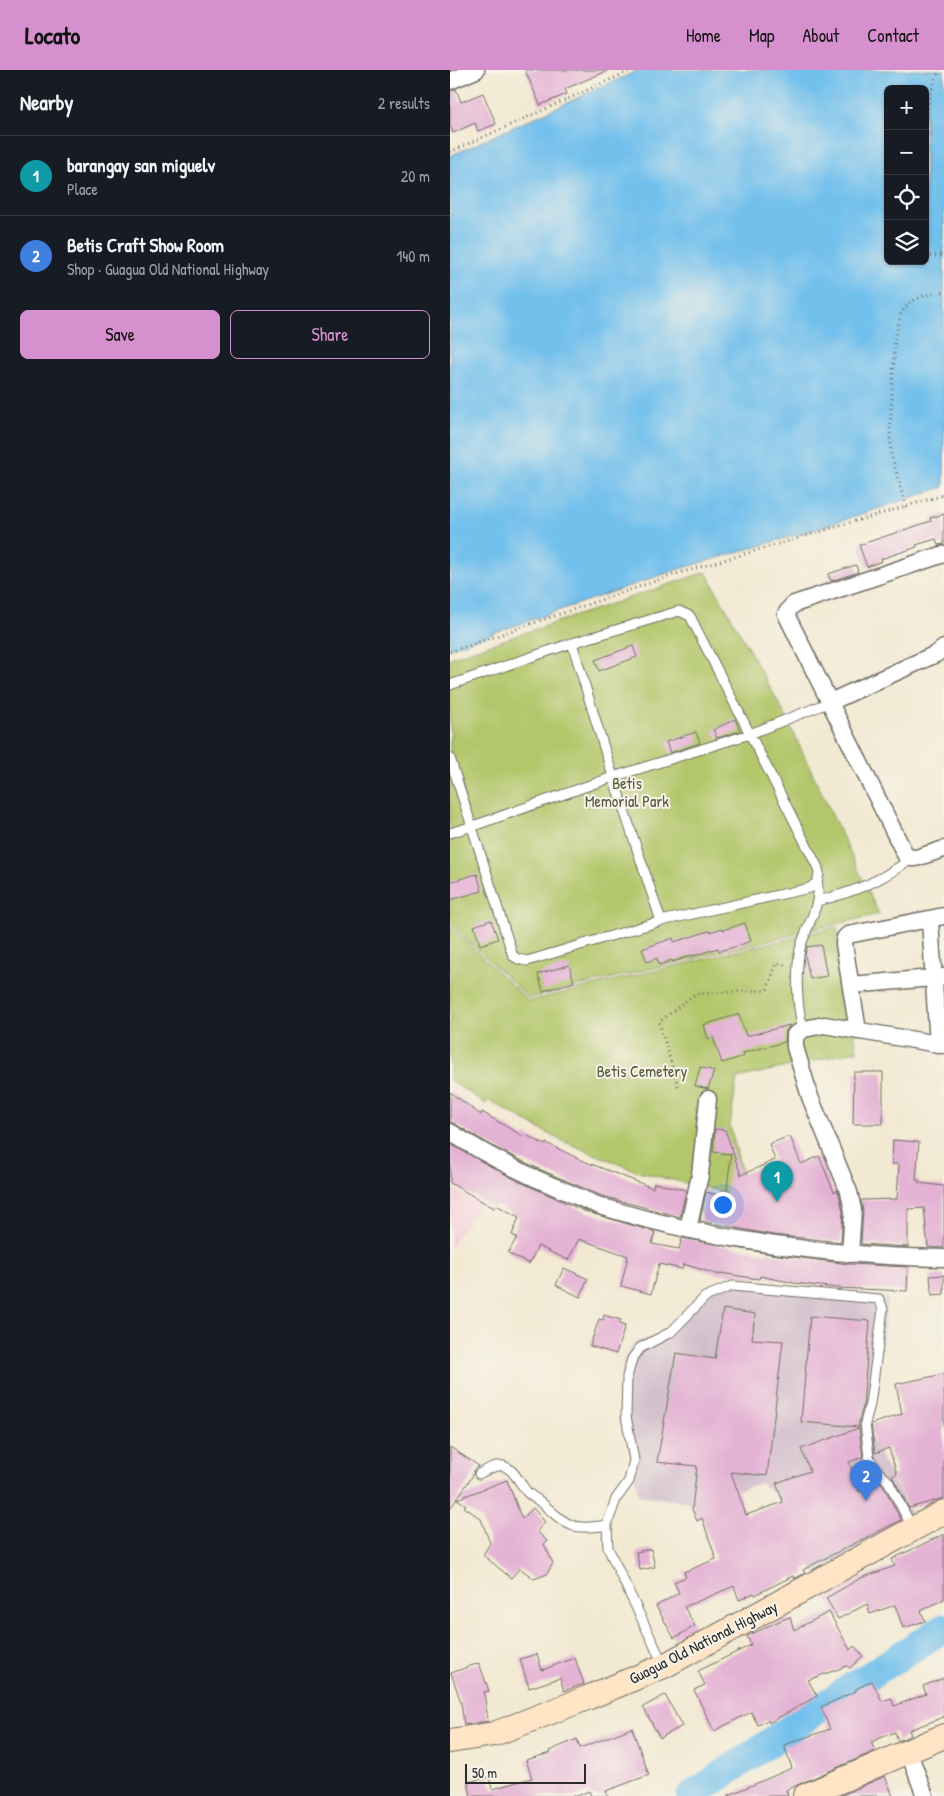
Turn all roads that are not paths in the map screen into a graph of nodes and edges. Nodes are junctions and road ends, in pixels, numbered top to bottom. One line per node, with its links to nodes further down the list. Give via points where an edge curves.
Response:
1 (476, 70): 2 (street)
2 (450, 81)
3 (944, 554): 7 (street, via 790,608 786,614)
4 (572, 643): 6 (lane); 8 (lane, via 679,611 685,612 690,616); 10 (lane)
5 (944, 648): 7 (street)
6 (450, 685)
7 (830, 702): 8 (lane); 14 (street, via 906,856)
8 (750, 734): 10 (lane); 15 (lane, via 818,868)
9 (450, 758): 11 (lane)
10 (613, 777): 11 (lane); 18 (lane)
11 (472, 826): 12 (lane); 18 (lane, via 514,956 518,959 527,961)
12 (450, 832)
13 (944, 849): 14 (street)
14 (911, 858): 16 (lane, via 875,882 840,896)
15 (817, 882): 16 (lane); 18 (lane, via 810,888)
16 (817, 900): 21 (lane, via 800,950 799,1014)
17 (937, 918): 19 (street); 20 (street, via 848,935 844,944)
18 (661, 920)
19 (939, 977): 20 (street); 23 (street)
20 (851, 985): 22 (street)
21 (804, 1029): 22 (street, via 824,1025); 27 (street, via 795,1035 795,1047 810,1097 849,1192 853,1210)
22 (858, 1031): 23 (street)
23 (941, 1045)
24 (708, 1099): 26 (street, via 700,1175)
25 (450, 1132): 26 (street, via 534,1178 602,1206)
26 (688, 1229): 27 (street, via 748,1242)
27 (850, 1254): 28 (street)
28 (944, 1258)
29 (479, 1474): 31 (lane, via 492,1467 507,1467 527,1492 557,1518 573,1527)
30 (944, 1512): 32 (main road, Guagua Old National Highway)
31 (607, 1525): 32 (lane, via 616,1499 629,1481 634,1460 626,1416 627,1376 632,1359 640,1348 671,1332 705,1296 732,1286 879,1299 882,1309 865,1423 868,1457 888,1481); 33 (lane, via 608,1548)
32 (913, 1529): 33 (main road, Guagua Old National Highway)
33 (664, 1666): 35 (main road, Guagua Old National Highway, via 494,1734)
34 (944, 1736): 36 (main road)
35 (450, 1742)
36 (908, 1750): 37 (main road); 38 (street)
37 (805, 1796)
38 (925, 1796)

